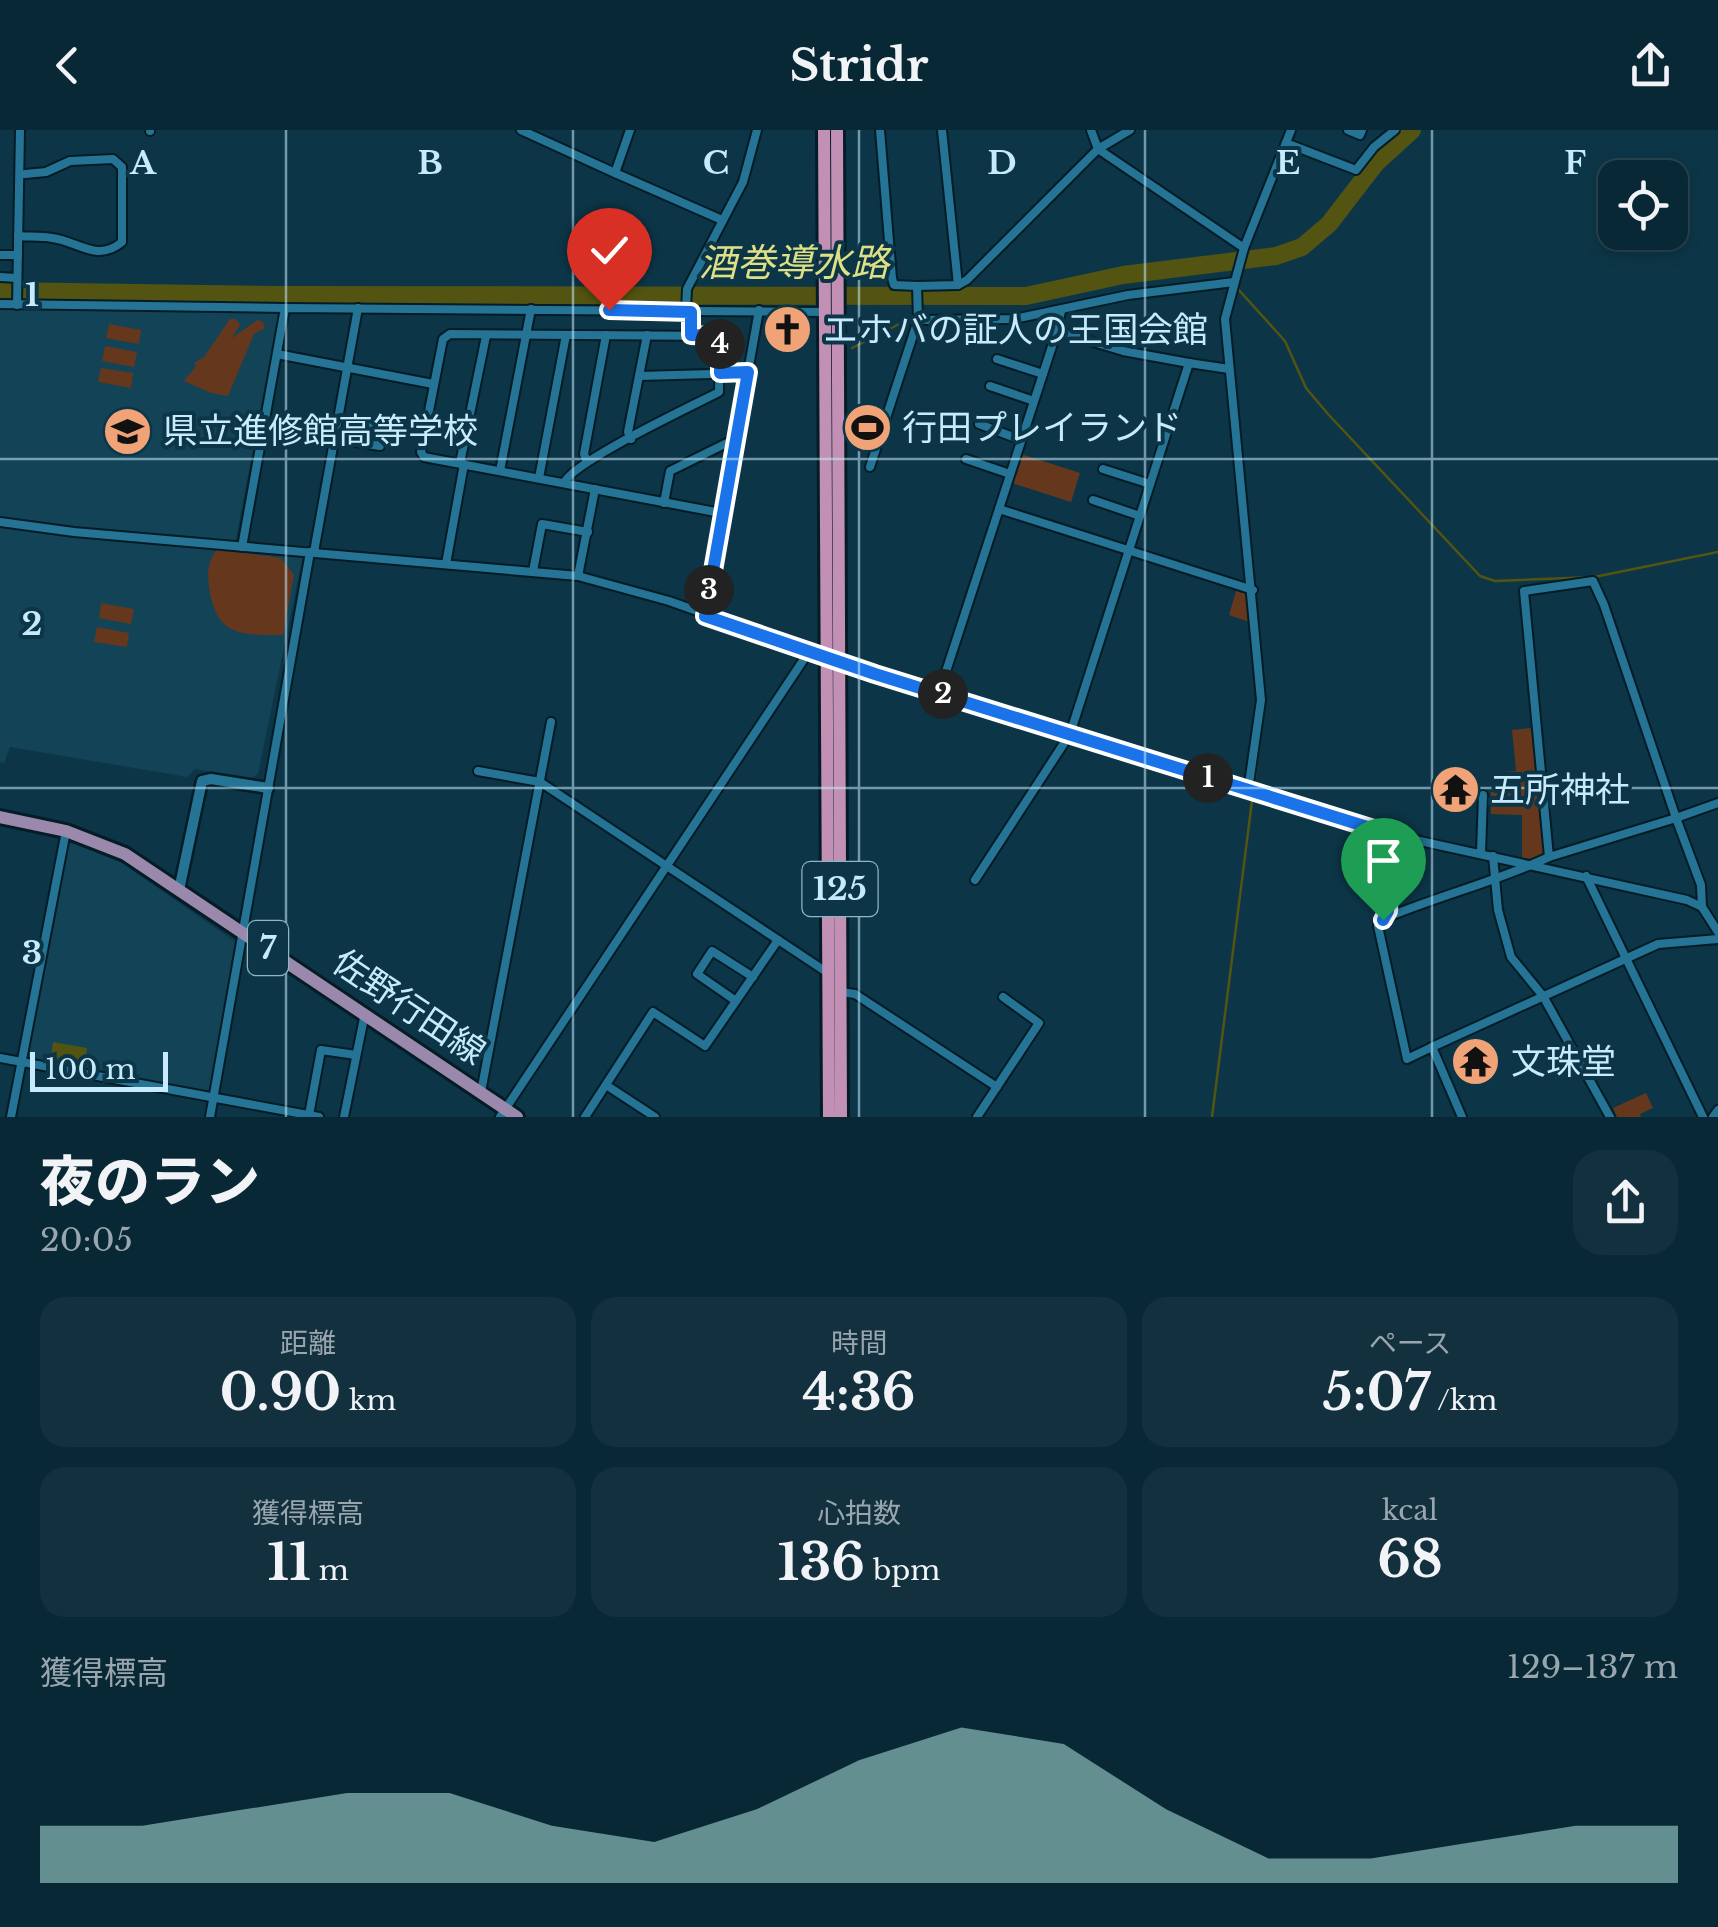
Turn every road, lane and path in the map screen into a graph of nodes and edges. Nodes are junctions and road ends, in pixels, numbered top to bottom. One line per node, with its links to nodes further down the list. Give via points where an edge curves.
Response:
1 (20, 130): 20 (street)
2 (521, 130): 17 (street)
3 (630, 130): 17 (street)
4 (757, 130): 19 (street, via 745,176)
5 (824, 130): 28 (highway, 125)
6 (838, 130): 28 (highway, 125)
7 (880, 130): 29 (street, via 892,278 894,285)
8 (942, 130): 27 (street)
9 (1091, 130): 16 (street)
10 (1130, 130): 16 (street)
11 (1291, 130): 15 (street)
12 (1348, 130): 13 (street)
13 (1362, 130)
14 (1395, 130): 15 (street, via 1356,170)
15 (1286, 142): 21 (street)
16 (1098, 149): 21 (street); 27 (street)
17 (615, 172): 19 (street)
18 (25, 174): 20 (street, via 70,161 113,159 122,167 122,242 91,251)
19 (722, 220): 35 (street, via 687,289)
20 (18, 236): 23 (street)
21 (1243, 251): 26 (street)
22 (0, 255): 23 (street)
23 (18, 255): 25 (street)
24 (0, 277): 25 (street)
25 (17, 281): 30 (street)
26 (1234, 282): 38 (street); 51 (street, via 1225,318)
27 (958, 285): 29 (street)
28 (831, 286): 37 (highway, 125)
29 (917, 288): 39 (street)
30 (17, 301): 31 (street); 32 (street)
31 (0, 304)
32 (284, 308): 33 (street); 47 (street)
33 (358, 308): 34 (street); 50 (street)
34 (531, 309): 35 (street); 43 (street)
35 (688, 309): 36 (street); 45 (street)
36 (759, 310): 37 (street); 52 (street)
37 (829, 310): 92 (highway, 125); 93 (highway, 125)
38 (1061, 310): 39 (street, via 1014,319); 40 (street)
39 (918, 320): 68 (street)
40 (1058, 331): 49 (street); 54 (street)
41 (566, 334): 42 (street); 43 (street); 72 (street)
42 (606, 334): 44 (street); 66 (street)
43 (526, 335): 46 (street); 70 (street)
44 (646, 335): 45 (street); 55 (street)
45 (691, 335): 53 (street, via 720,336)
46 (486, 336): 56 (street, via 443,339); 67 (street)
47 (278, 354): 50 (street); 83 (street)
48 (997, 358): 54 (street)
49 (1189, 363): 51 (street); 74 (street)
50 (348, 368): 56 (street); 59 (street)
51 (1229, 370): 89 (street)
52 (748, 372): 53 (street); 63 (street)
53 (720, 373): 55 (street); 62 (street, via 719,392)
54 (1043, 374): 58 (street)
55 (639, 376): 62 (street)
56 (433, 384): 67 (street, via 422,452)
57 (990, 386): 58 (street)
58 (1034, 402): 64 (street)
59 (339, 418): 61 (street); 61 (street, via 384,425 380,446)
60 (978, 424): 64 (street)
61 (335, 439): 85 (street)
62 (631, 439): 66 (street)
63 (735, 439): 77 (street, via 670,471); 79 (street)
64 (1022, 440): 71 (street)
65 (966, 459): 71 (street)
66 (587, 462): 73 (street)
67 (462, 463): 70 (street); 86 (street)
68 (870, 466)
69 (1103, 469): 74 (street)
70 (500, 471): 72 (street)
71 (1010, 474): 78 (street)
72 (539, 478): 73 (street)
73 (564, 483): 75 (street)
74 (1150, 484): 80 (street)
75 (595, 489): 77 (street); 82 (street)
76 (1092, 500): 80 (street)
77 (664, 503): 79 (street)
78 (999, 509): 84 (street); 94 (street)
79 (721, 513): 90 (street)
80 (1140, 516): 84 (street)
81 (0, 522): 83 (street)
82 (588, 532): 87 (street, via 542,524); 88 (street)
83 (242, 546): 85 (street)
84 (1130, 551): 89 (street); 96 (street)
85 (312, 552): 86 (street); 99 (street)
86 (446, 564): 87 (street)
87 (533, 571): 88 (street)
88 (578, 576): 90 (street)
89 (1253, 590): 100 (street, via 1262,700)
90 (705, 616): 91 (street)
91 (810, 650): 92 (street); 111 (street)
92 (825, 656): 93 (street); 122 (highway, 125)
93 (840, 662): 94 (street); 124 (highway, 125)
94 (939, 693): 96 (street)
95 (551, 722): 98 (street)
96 (1070, 734): 100 (street); 113 (street)
97 (478, 772): 98 (street)
98 (540, 782): 111 (street); 135 (street)
99 (268, 788): 115 (street, via 202,781); 118 (street)
100 (1248, 791): 106 (street)
101 (1484, 794): 107 (street)
102 (1718, 802): 104 (street)
103 (0, 817): 105 (main road, 佐野行田線 / 7)
104 (1676, 818): 109 (street); 109 (street, via 1593,581 1524,591); 116 (street, via 1701,884)
105 (66, 831): 115 (main road, 佐野行田線 / 7, via 125,854); 132 (street)
106 (1390, 834): 107 (street); 117 (street)
107 (1480, 853): 108 (street)
108 (1493, 856): 110 (street); 114 (street)
109 (1549, 857): 110 (street)
110 (1533, 864): 112 (street); 114 (street)
111 (667, 866): 120 (street); 138 (street)
112 (1586, 876): 116 (street); 121 (street)
113 (975, 880)
114 (1495, 880): 117 (street); 125 (street, via 1511,957)
115 (179, 890): 118 (main road, 佐野行田線 / 7)
116 (1702, 908): 119 (street)
117 (1383, 920): 129 (street, via 1378,926 1407,1059)
118 (243, 932): 128 (main road, 佐野行田線 / 7); 136 (street)
119 (1718, 936): 121 (street, via 1658,944)
120 (778, 940): 122 (street); 123 (street)
121 (1626, 958): 125 (street); 151 (street)
122 (828, 973): 146 (highway, 125)
123 (753, 977): 127 (street); 127 (street, via 712,951 697,974)
124 (841, 992): 134 (street, via 855,994); 147 (highway, 125)
125 (1543, 996): 129 (street); 150 (street)
126 (1003, 997): 134 (street, via 1039,1023)
127 (736, 1001): 133 (street, via 706,1046 654,1012)
128 (365, 1012): 130 (street); 135 (main road, 佐野行田線 / 7)
129 (1432, 1047): 149 (street)
130 (356, 1055): 139 (street, via 321,1050); 142 (street)
131 (0, 1058): 132 (street)
132 (22, 1062): 136 (street); 140 (street)
133 (606, 1085): 144 (street); 145 (street)
134 (997, 1087): 148 (street)
135 (481, 1092): 138 (main road, 佐野行田線 / 7)
136 (213, 1099): 139 (street); 141 (street)
137 (1718, 1110): 152 (street)
138 (502, 1113): 143 (main road, 佐野行田線 / 7)
139 (314, 1116)
140 (11, 1117)
141 (210, 1117)
142 (344, 1117)
143 (518, 1117)
144 (585, 1117)
145 (655, 1117)
146 (828, 1117)
147 (841, 1117)
148 (976, 1117)
149 (1462, 1117)
150 (1610, 1117)
151 (1703, 1117)
152 (1713, 1117)

